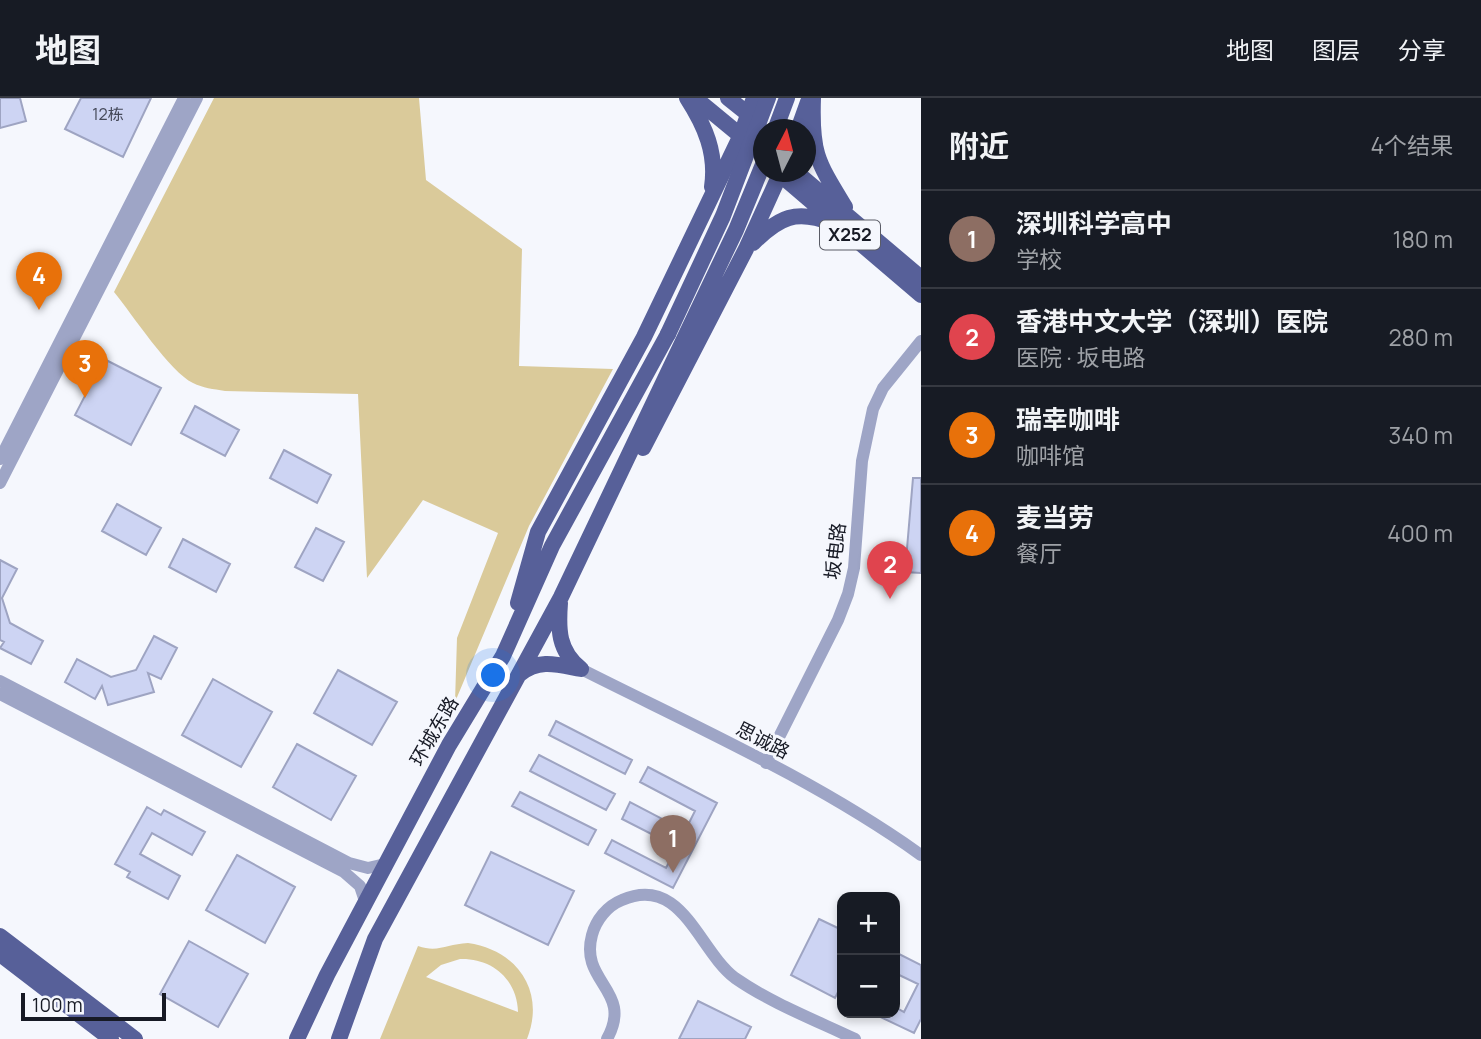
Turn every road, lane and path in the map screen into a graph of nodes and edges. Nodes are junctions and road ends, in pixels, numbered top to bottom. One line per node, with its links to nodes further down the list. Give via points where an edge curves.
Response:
1 (184, 98): 26 (street)
2 (197, 98): 27 (street)
3 (687, 98): 19 (main road, via 710,143 714,167)
4 (695, 98): 14 (main road)
5 (728, 98): 10 (main road)
6 (754, 98): 10 (main road)
7 (768, 98): 24 (main road, bridge)
8 (787, 98): 11 (main road)
9 (811, 98): 12 (main road); 20 (main road, via 816,153)
10 (748, 114): 13 (main road); 14 (main road)
11 (779, 119)
12 (802, 119)
13 (753, 120)
14 (741, 135): 15 (main road); 19 (main road)
15 (753, 148)
16 (755, 182): 24 (main road, via 736,230)
17 (779, 182): 21 (main road)
18 (796, 182): 20 (main road, X252)
19 (709, 203): 29 (main road, via 644,337 538,532)
20 (846, 222): 21 (main road, via 792,216 778,221); 22 (main road, X252); 23 (main road, X252)
21 (746, 249): 28 (main road)
22 (921, 278)
23 (921, 295)
24 (675, 338): 28 (main road); 29 (main road, 环城东路, via 552,546)
25 (921, 341): 34 (street, 坂电路, via 883,388 873,409 862,461 848,594)
26 (0, 458)
27 (0, 484)
28 (561, 597): 30 (main road, via 560,641); 31 (main road)
29 (503, 656): 36 (main road, 环城东路)
30 (581, 669): 31 (main road, via 541,663); 34 (street, 思诚路)
31 (518, 675): 43 (main road, via 375,939)
32 (0, 681): 36 (street, via 349,863 368,868)
33 (0, 694): 37 (street, via 344,872 360,886)
34 (766, 763): 35 (street, 思诚路, via 857,812)
35 (921, 855)
36 (385, 864): 37 (main road, 环城东路)
37 (365, 901): 42 (main road, 环城东路)
38 (0, 936): 41 (main road)
39 (0, 954): 40 (main road)
40 (111, 1039)
41 (135, 1039)
42 (297, 1039)
43 (339, 1039)
44 (607, 1039): 45 (street, via 616,1010 589,956 593,929 609,908 648,895 684,913 716,961 733,976)
45 (855, 1039)

